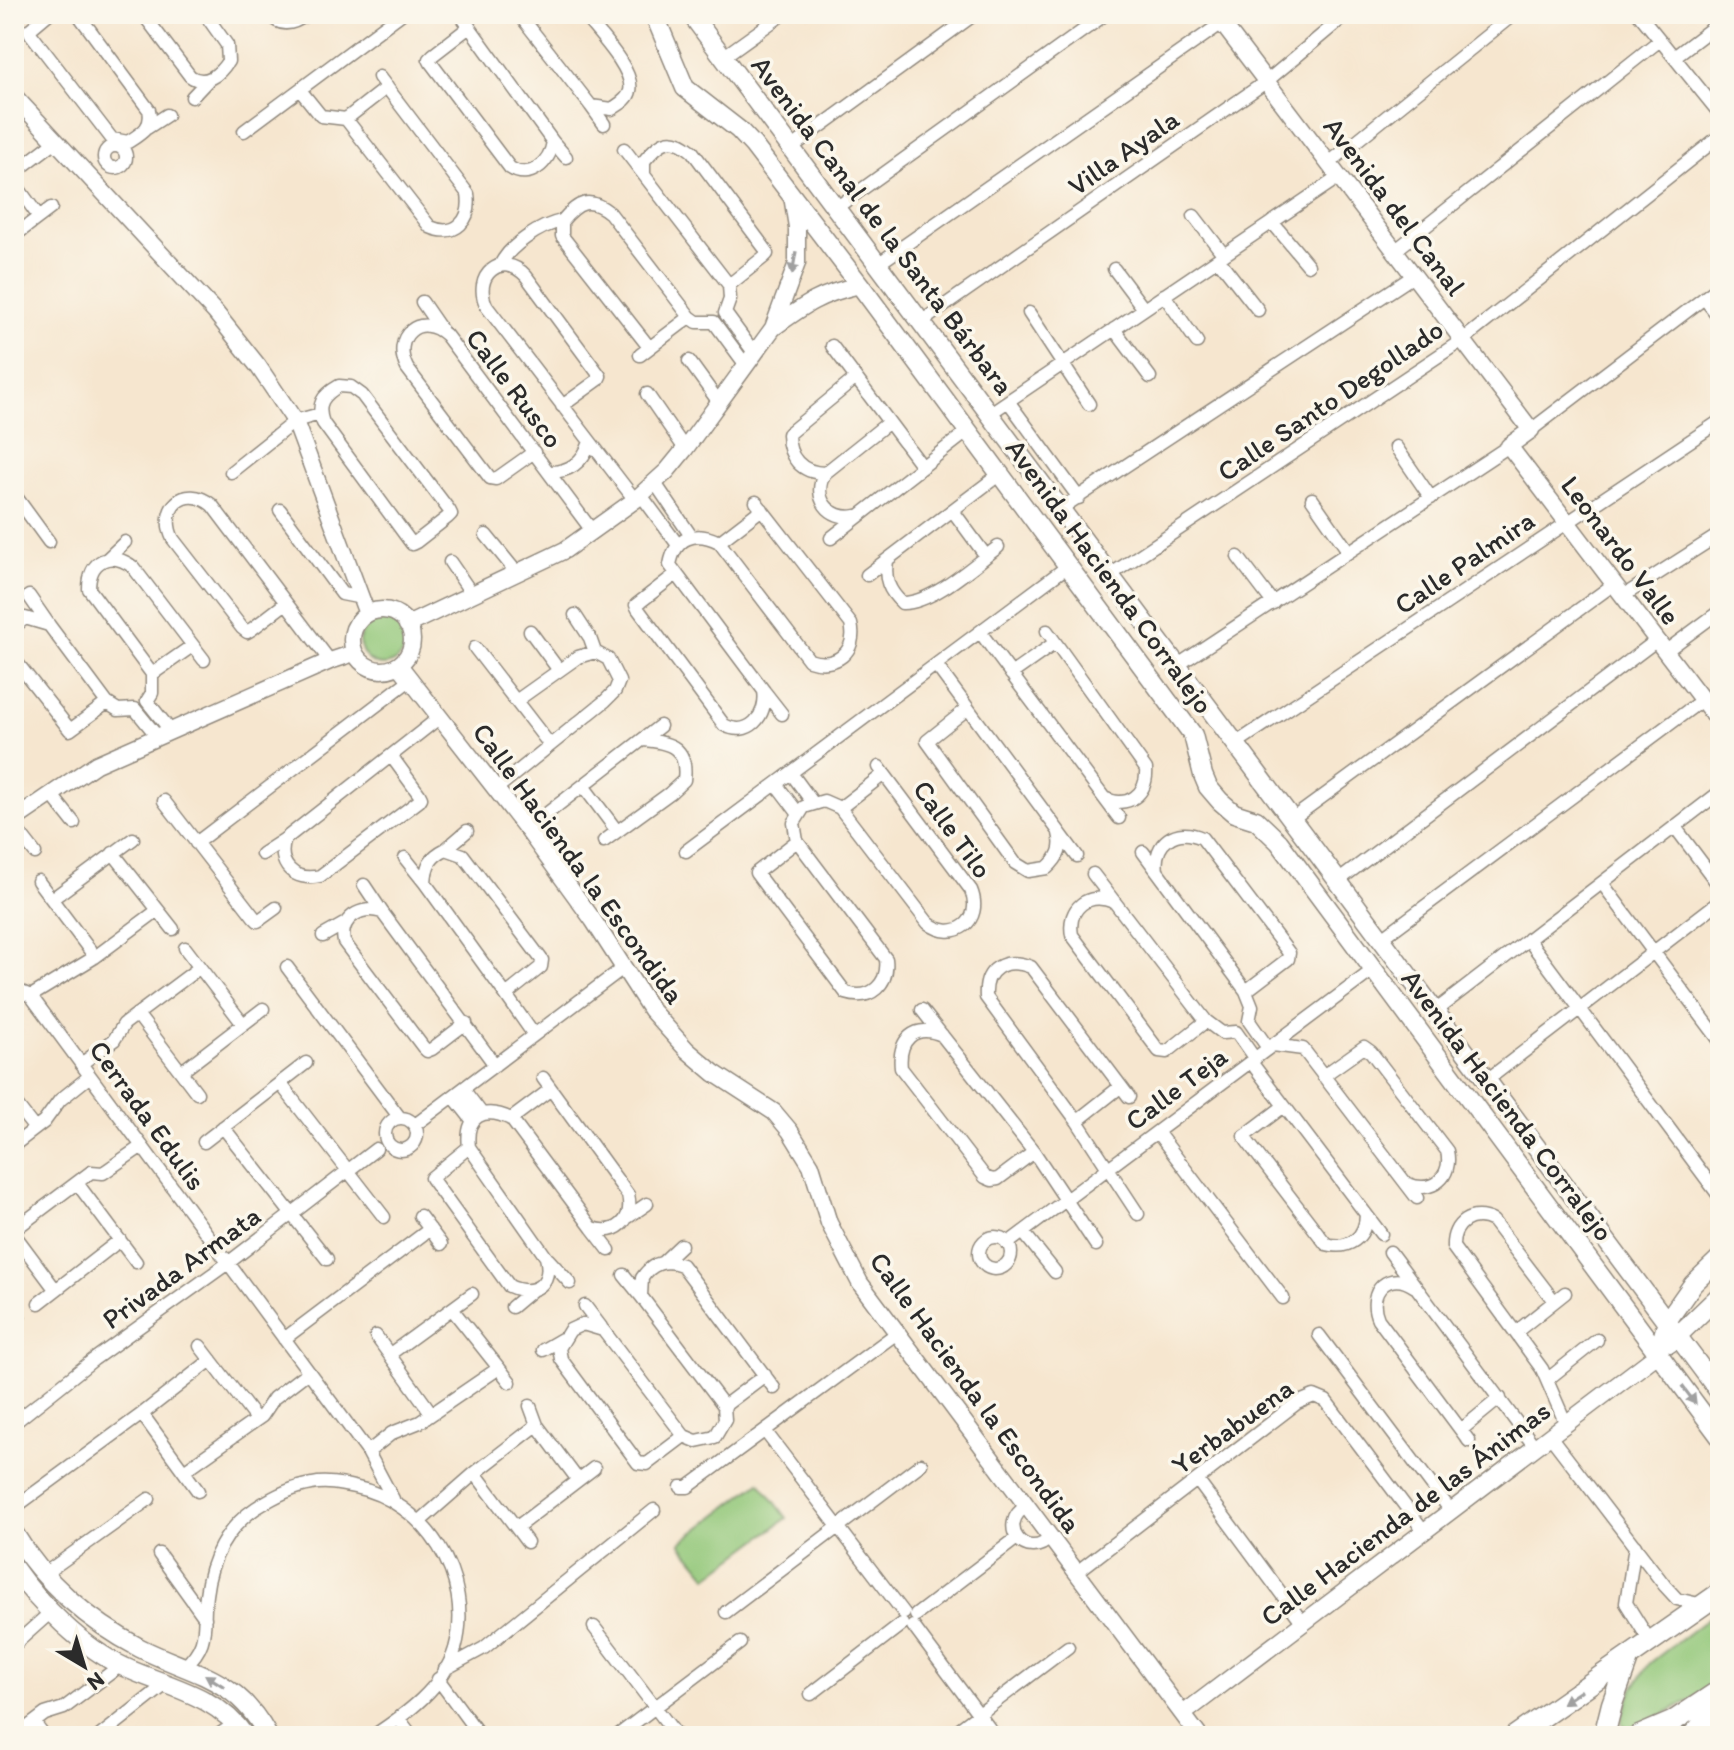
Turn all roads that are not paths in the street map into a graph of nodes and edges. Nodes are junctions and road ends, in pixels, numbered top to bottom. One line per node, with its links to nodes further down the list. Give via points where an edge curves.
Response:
1 (48, 14): 40 (street, via 31,27 31,34 112,139)
2 (78, 14): 35 (street, via 149,110)
3 (143, 14): 25 (street, via 190,76)
4 (205, 14): 25 (street, via 227,45 228,61)
5 (269, 14): 18 (street, via 279,23)
6 (401, 14): 27 (street)
7 (460, 14): 21 (street)
8 (519, 14): 30 (street)
9 (583, 14): 30 (street, via 628,73 631,89 622,103 606,110)
10 (654, 14): 49 (main road, Avenida Hacienda Corralejo, via 685,88 739,130)
11 (691, 14): 23 (main road, Avenida Canal de la Santa Bárbara)
12 (783, 14): 23 (street)
13 (975, 14): 41 (street)
14 (1106, 14): 51 (street)
15 (1347, 14): 26 (street, Villa Ayala)
16 (1514, 14): 44 (street)
17 (1639, 14): 22 (street)
18 (306, 15)
19 (1218, 18): 26 (street, Avenida del Canal); 60 (street)
20 (1720, 22): 24 (street)
21 (468, 28): 39 (street); 39 (street, via 433,55 431,63 510,168 524,173 540,166)
22 (1660, 40): 24 (street); 58 (street)
23 (723, 57): 41 (main road, Avenida Canal de la Santa Bárbara)
24 (1674, 57): 31 (street)
25 (214, 76): 28 (street)
26 (1267, 81): 44 (street, Avenida del Canal); 76 (street, Villa Ayala)
27 (300, 90): 33 (street, via 321,116); 36 (street)
28 (192, 97)
29 (16, 101): 38 (street)
30 (591, 106): 34 (street)
31 (1720, 114)
32 (167, 115): 35 (street)
33 (346, 119): 33 (street, via 383,82 468,194 466,219 444,232 430,227)
34 (604, 124)
35 (147, 128): 40 (street)
36 (244, 131)
37 (1720, 136): 80 (street, Calle Santo Degollado)
38 (56, 141): 45 (street); 47 (street)
39 (553, 142): 43 (street)
40 (126, 145): 47 (street, via 124,165 108,166)
41 (791, 148): 51 (main road, Avenida Canal de la Santa Bárbara)
42 (624, 149): 46 (street)
43 (566, 157)
44 (1334, 170): 55 (street); 58 (street, Avenida del Canal)
45 (14, 173)
46 (644, 175): 65 (street); 65 (street, via 644,161 665,142 682,143 692,151 766,250)
47 (91, 178): 95 (street, via 215,312)
48 (14, 182): 53 (street)
49 (792, 195): 56 (main road, Avenida Hacienda Corralejo); 77 (street, one-way to 77, via 797,263)
50 (51, 208): 53 (street)
51 (839, 213): 56 (main road); 60 (main road, Avenida Canal de la Santa Bárbara)
52 (1194, 216): 59 (street)
53 (39, 217): 57 (street)
54 (562, 221): 62 (street, via 520,244); 74 (street, via 572,209 600,204); 74 (street, via 562,236 644,351)
55 (1272, 222): 59 (street); 61 (street)
56 (821, 234): 66 (main road, Avenida Hacienda Corralejo)
57 (14, 236)
58 (1396, 250): 64 (street, Avenida del Canal)
59 (1221, 257): 68 (street); 72 (street)
60 (878, 264): 76 (main road, Avenida Canal de la Santa Bárbara)
61 (1308, 265)
62 (495, 268): 92 (street, via 481,284 481,296); 92 (street, via 515,267 526,276 600,376)
63 (1114, 269): 71 (street)
64 (1415, 275): 80 (street, Avenida del Canal); 116 (street)
65 (729, 285): 83 (street, via 725,313)
66 (860, 285): 77 (street, via 812,300); 100 (main road, Avenida Hacienda Corralejo)
67 (1720, 286): 69 (street)
68 (1164, 295): 71 (street); 81 (street)
69 (1704, 298): 75 (street); 99 (street)
70 (422, 302): 79 (street)
71 (1144, 309): 78 (street)
72 (1258, 310)
73 (1029, 313): 85 (street)
74 (690, 317): 83 (street, via 714,322)
75 (1720, 318)
76 (921, 322): 94 (main road, Avenida Canal de la Santa Bárbara)
77 (773, 328): 83 (street)
78 (1114, 329): 85 (street); 86 (street)
79 (442, 331): 107 (street, Calle Rusco); 107 (street, Calle Rusco, via 428,325 408,334 401,344 407,368 493,480)
80 (1464, 339): 99 (street, Avenida del Canal); 143 (street, Calle Santo Degollado)
81 (1197, 342)
82 (832, 346): 87 (street)
83 (750, 359): 89 (street)
84 (689, 361): 89 (street)
85 (1063, 364): 90 (street); 91 (street)
86 (1150, 377)
87 (856, 378): 97 (street); 111 (street, via 788,434 800,466)
88 (647, 394): 106 (street)
89 (718, 401): 106 (street)
90 (1008, 401): 94 (street); 98 (street)
91 (1089, 404)
92 (562, 406): 102 (street)
93 (320, 414): 93 (street, via 326,393 344,386 362,395 451,514 412,544); 95 (street)
94 (989, 414): 104 (main road, Avenida Canal de la Santa Bárbara)
95 (295, 421): 109 (street); 149 (street)
96 (1720, 421): 123 (street, Calle Palmira)
97 (889, 422): 108 (street); 111 (street)
98 (1026, 427): 101 (street); 104 (street)
99 (1531, 430): 103 (street)
100 (968, 431): 108 (street); 112 (main road, Avenida Hacienda Corralejo)
101 (1037, 441): 104 (street); 116 (street)
102 (590, 442): 110 (street, via 580,462); 115 (street)
103 (1509, 446): 117 (street); 123 (street, Leonardo Valle)
104 (1014, 447): 119 (main road, Avenida Canal de la Santa Bárbara)
105 (1396, 447): 117 (street)
106 (685, 449): 113 (street)
107 (534, 452): 110 (street, Calle Rusco)
108 (922, 466): 122 (street)
109 (231, 472)
110 (549, 472): 124 (street, Calle Rusco)
111 (825, 473): 122 (street, via 819,487 827,509 841,517)
112 (1000, 474): 121 (street); 139 (main road, Avenida Hacienda Corralejo)
113 (655, 483): 115 (street); 128 (street)
114 (14, 494): 129 (street)
115 (638, 497): 124 (street); 128 (street)
116 (1079, 498): 119 (street)
117 (1431, 498): 133 (street)
118 (1312, 499): 133 (street)
119 (1060, 509): 143 (main road, Avenida Canal de la Santa Bárbara)
120 (280, 510): 149 (street, via 342,594)
121 (953, 511): 134 (street); 137 (street)
122 (856, 516): 127 (street)
123 (1567, 523): 144 (street, Leonardo Valle); 185 (street, Calle Palmira)
124 (593, 532): 140 (street)
125 (1720, 534): 144 (street)
126 (486, 535): 140 (street)
127 (831, 538)
128 (685, 540): 131 (street, via 706,535); 141 (street, via 672,554 670,565)
129 (49, 542)
130 (125, 542): 136 (street)
131 (719, 542): 131 (street, via 759,506 851,624 852,642 843,657 827,664 809,660)
132 (998, 547): 134 (street)
133 (1349, 552): 148 (street)
134 (986, 556): 137 (street, via 913,604 894,596 885,572)
135 (1238, 557): 148 (street)
136 (102, 561): 159 (street, via 123,560 133,567); 171 (street, via 89,577 89,589)
137 (887, 561): 142 (street)
138 (450, 562): 145 (street)
139 (1068, 566): 157 (street); 245 (main road, Avenida Hacienda Corralejo, via 1193,735 1208,787 1234,813 1256,820 1279,842)
140 (517, 573): 145 (street)
141 (676, 574): 174 (street); 174 (street, via 636,605 724,725 732,730 758,719 765,707)
142 (867, 575)
143 (1110, 575): 169 (main road, Avenida Canal de la Santa Bárbara)
144 (1618, 590): 160 (street, Leonardo Valle); 198 (street)
145 (472, 594): 154 (street)
146 (29, 596): 153 (street)
147 (286, 603): 147 (street, via 247,632 242,628 173,539 167,527 173,505 186,497 212,505); 166 (street)
148 (1273, 603): 169 (street)
149 (364, 606): 154 (street, via 390,611); 163 (street, via 353,631)
150 (1720, 611): 160 (street)
151 (575, 615): 162 (street)
152 (16, 624): 153 (street, via 25,618)
153 (49, 625): 177 (street)
154 (407, 625): 167 (street, via 412,642)
155 (530, 631): 170 (street)
156 (1047, 631): 158 (street)
157 (980, 632): 168 (street); 172 (street)
158 (1055, 643): 172 (street); 193 (street, via 1146,769 1146,782 1131,800)
159 (192, 646): 165 (street); 171 (street)
160 (1661, 646): 175 (street, Leonardo Valle); 223 (street)
161 (475, 648): 176 (street)
162 (595, 652): 170 (street); 186 (street, via 614,670 619,681 615,691)
163 (354, 653): 166 (street); 167 (street, via 369,668)
164 (14, 659): 177 (street, via 70,730)
165 (204, 660)
166 (330, 661): 183 (street)
167 (399, 665): 173 (street, Calle Hacienda la Escondida)
168 (936, 665): 178 (street); 188 (street)
169 (1178, 665): 185 (main road, Avenida Canal de la Santa Bárbara)
170 (558, 669): 176 (street)
171 (152, 674): 183 (street, via 147,701)
172 (1011, 674): 193 (street)
173 (411, 679): 180 (street, Calle Hacienda la Escondida); 211 (street)
174 (764, 691): 179 (street)
175 (1702, 700): 181 (street, Leonardo Valle); 237 (street)
176 (516, 701): 186 (street)
177 (107, 703): 183 (street, via 118,710 135,709)
178 (967, 709): 206 (street); 206 (street, via 927,741 1015,863 1028,871 1047,868 1060,853)
179 (782, 714)
180 (440, 717): 187 (street); 190 (street, Calle Hacienda la Escondida)
181 (1720, 723)
182 (660, 726): 184 (street)
183 (164, 733): 192 (street, via 96,764)
184 (643, 740): 189 (street); 205 (street, via 668,743 679,752 686,765 684,780)
185 (1235, 744): 198 (main road, Avenida Canal de la Santa Bárbara)
186 (550, 745): 190 (street)
187 (392, 757): 208 (street); 208 (street, via 421,798 320,876 302,884 284,863)
188 (784, 778): 195 (street); 212 (street)
189 (584, 787): 203 (street); 205 (street)
190 (496, 789): 203 (street, Calle Hacienda la Escondida)
191 (1720, 792): 202 (street)
192 (51, 794): 199 (street); 200 (street)
193 (1104, 798): 197 (street)
194 (164, 801): 211 (street)
195 (805, 807): 196 (street, via 824,801); 210 (street, via 793,830)
196 (840, 808): 196 (street, Calle Tilo, via 928,923 942,932 963,928 974,913 971,890 881,771)
197 (1119, 818)
198 (1292, 819): 223 (main road, Avenida Canal de la Santa Bárbara)
199 (14, 820)
200 (74, 823)
201 (14, 826): 215 (street)
202 (1675, 827): 225 (street); 227 (street)
203 (527, 829): 244 (street, Calle Hacienda la Escondida)
204 (467, 831): 213 (street)
205 (617, 831): 209 (street)
206 (1059, 833): 218 (street)
207 (133, 839): 216 (street)
208 (285, 839): 217 (street)
209 (604, 841)
210 (797, 841): 210 (street, via 886,959 886,975 877,989 863,996 843,992 756,873)
211 (196, 843): 231 (street, via 258,921)
212 (686, 851)
213 (440, 852): 224 (street, via 428,864); 248 (street, via 463,855 544,964)
214 (1143, 852): 220 (street)
215 (35, 853)
216 (113, 853): 228 (street); 232 (street)
217 (262, 854)
218 (1077, 856)
219 (405, 858): 224 (street)
220 (1157, 871): 247 (street); 247 (street, via 1155,861 1168,838 1180,833 1202,838 1289,953)
221 (1093, 874): 230 (street)
222 (38, 881): 228 (street)
223 (1338, 881): 237 (main road, Avenida Canal de la Santa Bárbara)
224 (425, 883): 248 (street)
225 (1602, 883): 238 (street); 240 (street)
226 (364, 885): 233 (street)
227 (1720, 887)
228 (52, 899): 241 (street)
229 (1720, 901): 240 (street)
230 (1114, 902): 255 (street); 255 (street, via 1099,897 1081,903 1071,919 1072,935 1159,1051 1167,1052)
231 (276, 908)
232 (158, 910): 235 (street); 241 (street)
233 (382, 912): 234 (street, via 363,910); 256 (street)
234 (344, 924): 236 (street); 256 (street, via 344,942 427,1051)
235 (173, 929)
236 (323, 936)
237 (1381, 939): 253 (main road, Avenida Canal de la Santa Bárbara)
238 (1528, 939): 252 (street); 253 (street)
239 (185, 948): 243 (street)
240 (1654, 952): 252 (street); 260 (street)
241 (95, 957): 249 (street)
242 (287, 967): 276 (street)
243 (199, 968): 254 (street); 257 (street)
244 (623, 968): 258 (street); 340 (street, Calle Hacienda la Escondida, via 687,1050 774,1112 790,1131 811,1165 844,1256)
245 (1373, 970): 261 (street, Calle Teja); 349 (main road, Avenida Hacienda Corralejo)
246 (14, 989): 249 (street)
247 (1246, 991): 261 (street, via 1252,1006 1249,1021)
248 (506, 995): 258 (street)
249 (31, 996): 264 (street, Cerrada Edulis)
250 (263, 1009): 257 (street)
251 (922, 1010): 259 (street)
252 (1579, 1010): 269 (street); 293 (street)
253 (1435, 1011): 269 (main road, Avenida Canal de la Santa Bárbara)
254 (137, 1014): 264 (street, via 114,1040); 266 (street)
255 (1206, 1021): 262 (street, via 1222,1033 1236,1032)
256 (466, 1023): 265 (street)
257 (243, 1024): 266 (street)
258 (534, 1035): 265 (street)
259 (942, 1035): 288 (street); 288 (street, via 913,1033 904,1043 901,1068 985,1177 998,1179)
260 (1720, 1041)
261 (1271, 1046): 262 (street, Calle Teja); 268 (street, via 1303,1049)
262 (1253, 1060): 274 (street); 282 (street, Calle Teja)
263 (306, 1063): 270 (street)
264 (81, 1064): 267 (street, Cerrada Edulis)
265 (495, 1065): 272 (street)
266 (181, 1072): 271 (street)
267 (90, 1076): 281 (street); 285 (street, Cerrada Edulis)
268 (1323, 1076): 292 (street); 292 (street, via 1357,1050 1371,1052 1447,1151 1446,1173 1435,1185)
269 (1487, 1080): 337 (main road, Avenida Canal de la Santa Bárbara)
270 (280, 1083): 280 (street); 290 (street)
271 (197, 1093)
272 (459, 1093): 275 (street); 279 (street)
273 (14, 1102): 281 (street)
274 (1284, 1106): 298 (street); 298 (street, via 1244,1136 1247,1141 1326,1244 1351,1243 1364,1230)
275 (478, 1117): 277 (street, via 498,1113); 286 (street, via 467,1131)
276 (400, 1118): 279 (street); 279 (street, via 386,1127 385,1139 392,1148 403,1151 413,1145)
277 (511, 1119): 302 (street, via 547,1084 628,1195); 303 (street)
278 (1077, 1121): 278 (street, via 986,997 989,976 999,967 1018,962 1031,967 1125,1092); 289 (street)
279 (415, 1125)
280 (223, 1127): 283 (street); 299 (street)
281 (35, 1129): 284 (street)
282 (1157, 1132): 289 (street, Calle Teja); 331 (street)
283 (204, 1142)
284 (14, 1145)
285 (142, 1146): 291 (street, via 103,1173 91,1172); 319 (street, Cerrada Edulis)
286 (469, 1147): 315 (street); 326 (street, via 431,1178 509,1286)
287 (376, 1149): 290 (street, Privada Armata)
288 (1034, 1152): 295 (street)
289 (1107, 1169): 295 (street, Calle Teja); 297 (street)
290 (348, 1171): 299 (street, Privada Armata); 301 (street)
291 (77, 1183): 305 (street); 308 (street)
292 (1408, 1184): 294 (street)
293 (1720, 1197)
294 (1417, 1198)
295 (1065, 1200): 306 (street, Calle Teja); 312 (street)
296 (647, 1204): 302 (street)
297 (1138, 1214)
298 (1366, 1214): 307 (street)
299 (291, 1215): 317 (street); 319 (street, Privada Armata)
300 (420, 1216): 304 (street)
301 (384, 1217)
302 (625, 1221): 303 (street, via 615,1229)
303 (592, 1228): 313 (street)
304 (430, 1229): 309 (street); 343 (street)
305 (14, 1232): 324 (street)
306 (1023, 1232): 310 (street, Calle Teja); 321 (street)
307 (1381, 1234)
308 (120, 1240): 318 (street); 324 (street)
309 (441, 1244)
310 (1007, 1244)
311 (681, 1245): 320 (street)
312 (1096, 1245)
313 (609, 1250)
314 (1390, 1252): 325 (street)
315 (546, 1257): 323 (street); 326 (street, via 546,1278)
316 (1720, 1258): 337 (main road, via 1693,1284)
317 (327, 1259)
318 (136, 1262)
319 (228, 1263): 343 (street, Cerrada Edulis); 364 (street, Privada Armata)
320 (662, 1263): 330 (street, via 646,1273); 353 (street, via 682,1265)
321 (1055, 1272)
322 (624, 1275): 330 (street)
323 (570, 1283)
324 (55, 1289): 333 (street)
325 (1417, 1289): 358 (street); 367 (street, via 1408,1282 1387,1282 1374,1298 1373,1309)
326 (531, 1291): 335 (street)
327 (1565, 1293): 332 (street)
328 (472, 1294): 336 (street)
329 (1720, 1295): 337 (main road)
330 (641, 1296): 360 (street)
331 (1283, 1298)
332 (1554, 1301): 339 (street); 339 (street, via 1493,1221 1467,1219 1454,1233 1453,1247)
333 (39, 1303)
334 (585, 1306): 338 (street)
335 (512, 1307)
336 (452, 1309): 348 (street); 351 (street)
337 (1672, 1329): 349 (main road); 357 (main road, Avenida Canal de la Santa Bárbara)
338 (603, 1330): 344 (street, via 583,1324); 369 (street)
339 (1516, 1332): 354 (street)
340 (897, 1333): 368 (street); 387 (street, Calle Hacienda la Escondida)
341 (1319, 1335): 390 (street)
342 (376, 1336): 348 (street)
343 (284, 1339): 352 (street, Cerrada Edulis)
344 (562, 1339): 347 (street); 369 (street, via 561,1359 638,1463 643,1465)
345 (1597, 1340): 354 (street)
346 (200, 1346): 350 (street)
347 (543, 1350)
348 (390, 1354): 361 (street)
349 (1658, 1354): 365 (street, Calle Hacienda de las Ánimas); 372 (main road, Avenida Hacienda Corralejo, one-way to 372)
350 (211, 1360): 362 (street); 363 (street)
351 (499, 1368): 355 (street); 361 (street)
352 (308, 1372): 363 (street); 375 (street, Cerrada Edulis)
353 (765, 1375): 356 (street); 360 (street)
354 (1548, 1379): 365 (street)
355 (510, 1382)
356 (774, 1388)
357 (1720, 1393)
358 (1500, 1398): 367 (street); 374 (street)
359 (530, 1406): 366 (street)
360 (724, 1406): 370 (street, via 725,1420)
361 (432, 1414): 375 (street, via 392,1433)
362 (138, 1418): 379 (street); 388 (street)
363 (256, 1419): 379 (street)
364 (14, 1423)
365 (1566, 1424): 371 (street, Calle Hacienda de las Ánimas)
366 (537, 1425): 380 (street); 381 (street)
367 (1461, 1430): 373 (street)
368 (765, 1431): 376 (street); 393 (street)
369 (684, 1436): 370 (street, via 696,1441)
370 (715, 1436): 376 (street)
371 (1550, 1436): 374 (street, Calle Hacienda de las Ánimas); 399 (street)
372 (1720, 1437)
373 (1469, 1441)
374 (1535, 1447): 390 (street, Calle Hacienda de las Ánimas)
375 (368, 1452): 386 (street, Cerrada Edulis)
376 (730, 1457): 383 (street)
377 (921, 1464): 393 (street)
378 (594, 1468): 381 (street)
379 (184, 1471): 384 (street)
380 (475, 1473): 391 (street); 392 (street)
381 (578, 1480): 392 (street)
382 (1197, 1480): 394 (street, Yerbabuena, via 1297,1403 1314,1396 1326,1401); 402 (street, Yerbabuena); 409 (street)
383 (681, 1487)
384 (198, 1491)
385 (149, 1499): 403 (street)
386 (393, 1499): 391 (street); 407 (street, via 314,1483 253,1510 213,1559)
387 (1027, 1506): 396 (street, Calle Hacienda la Escondida); 397 (street, via 1013,1522)
388 (14, 1508)
389 (654, 1510): 418 (street, via 484,1648)
390 (1451, 1511): 394 (street, Calle Hacienda de las Ánimas)
391 (419, 1522): 418 (street, via 438,1544 455,1583 455,1649)
392 (517, 1527): 398 (street)
393 (838, 1527): 406 (street); 408 (street)
394 (1424, 1531): 409 (street, Calle Hacienda de las Ánimas)
395 (14, 1533): 403 (main road)
396 (1051, 1537): 397 (street, via 1035,1546); 402 (street, Calle Hacienda la Escondida)
397 (1017, 1538): 408 (street)
398 (527, 1542)
399 (1635, 1546): 404 (street, via 1677,1599); 412 (street, via 1626,1603)
400 (159, 1554): 407 (street)
401 (14, 1568): 405 (main road)
402 (1077, 1572): 425 (street, Calle Hacienda la Escondida)
403 (44, 1574): 417 (main road, via 113,1631)
404 (1712, 1599): 412 (main road)
405 (51, 1612): 413 (street); 416 (main road)
406 (726, 1612)
407 (205, 1618): 417 (street, via 202,1645)
408 (909, 1620): 421 (street); 424 (street)
409 (1303, 1623): 425 (street, Calle Hacienda de las Ánimas)
410 (594, 1627): 423 (street)
411 (740, 1643): 423 (street)
412 (1651, 1643): 415 (main road)
413 (14, 1645)
414 (1068, 1647): 424 (street)
415 (1628, 1659): 442 (main road, one-way to 442); 443 (main road)
416 (121, 1665): 419 (main road); 427 (street, via 64,1708)
417 (184, 1667): 434 (main road, one-way to 417, via 237,1695)
418 (442, 1674): 426 (street); 437 (street)
419 (166, 1684): 428 (main road, via 212,1704); 432 (street)
420 (1720, 1690): 444 (main road, via 1672,1722)
421 (811, 1694)
422 (1720, 1705): 445 (main road)
423 (655, 1707): 438 (street); 439 (street)
424 (979, 1714): 440 (street); 441 (street)
425 (1183, 1714): 429 (street, Calle Hacienda la Escondida)
426 (399, 1719): 435 (street); 436 (street)
427 (34, 1723): 430 (street); 431 (street)
428 (240, 1729): 433 (street)
429 (1198, 1735)
430 (16, 1736)
431 (44, 1736)
432 (100, 1736)
433 (217, 1736)
434 (268, 1736)
435 (373, 1736)
436 (412, 1736)
437 (480, 1736)
438 (617, 1736)
439 (677, 1736)
440 (950, 1736)
441 (995, 1736)
442 (1515, 1736)
443 (1604, 1736)
444 (1639, 1736)
445 (1692, 1736)

